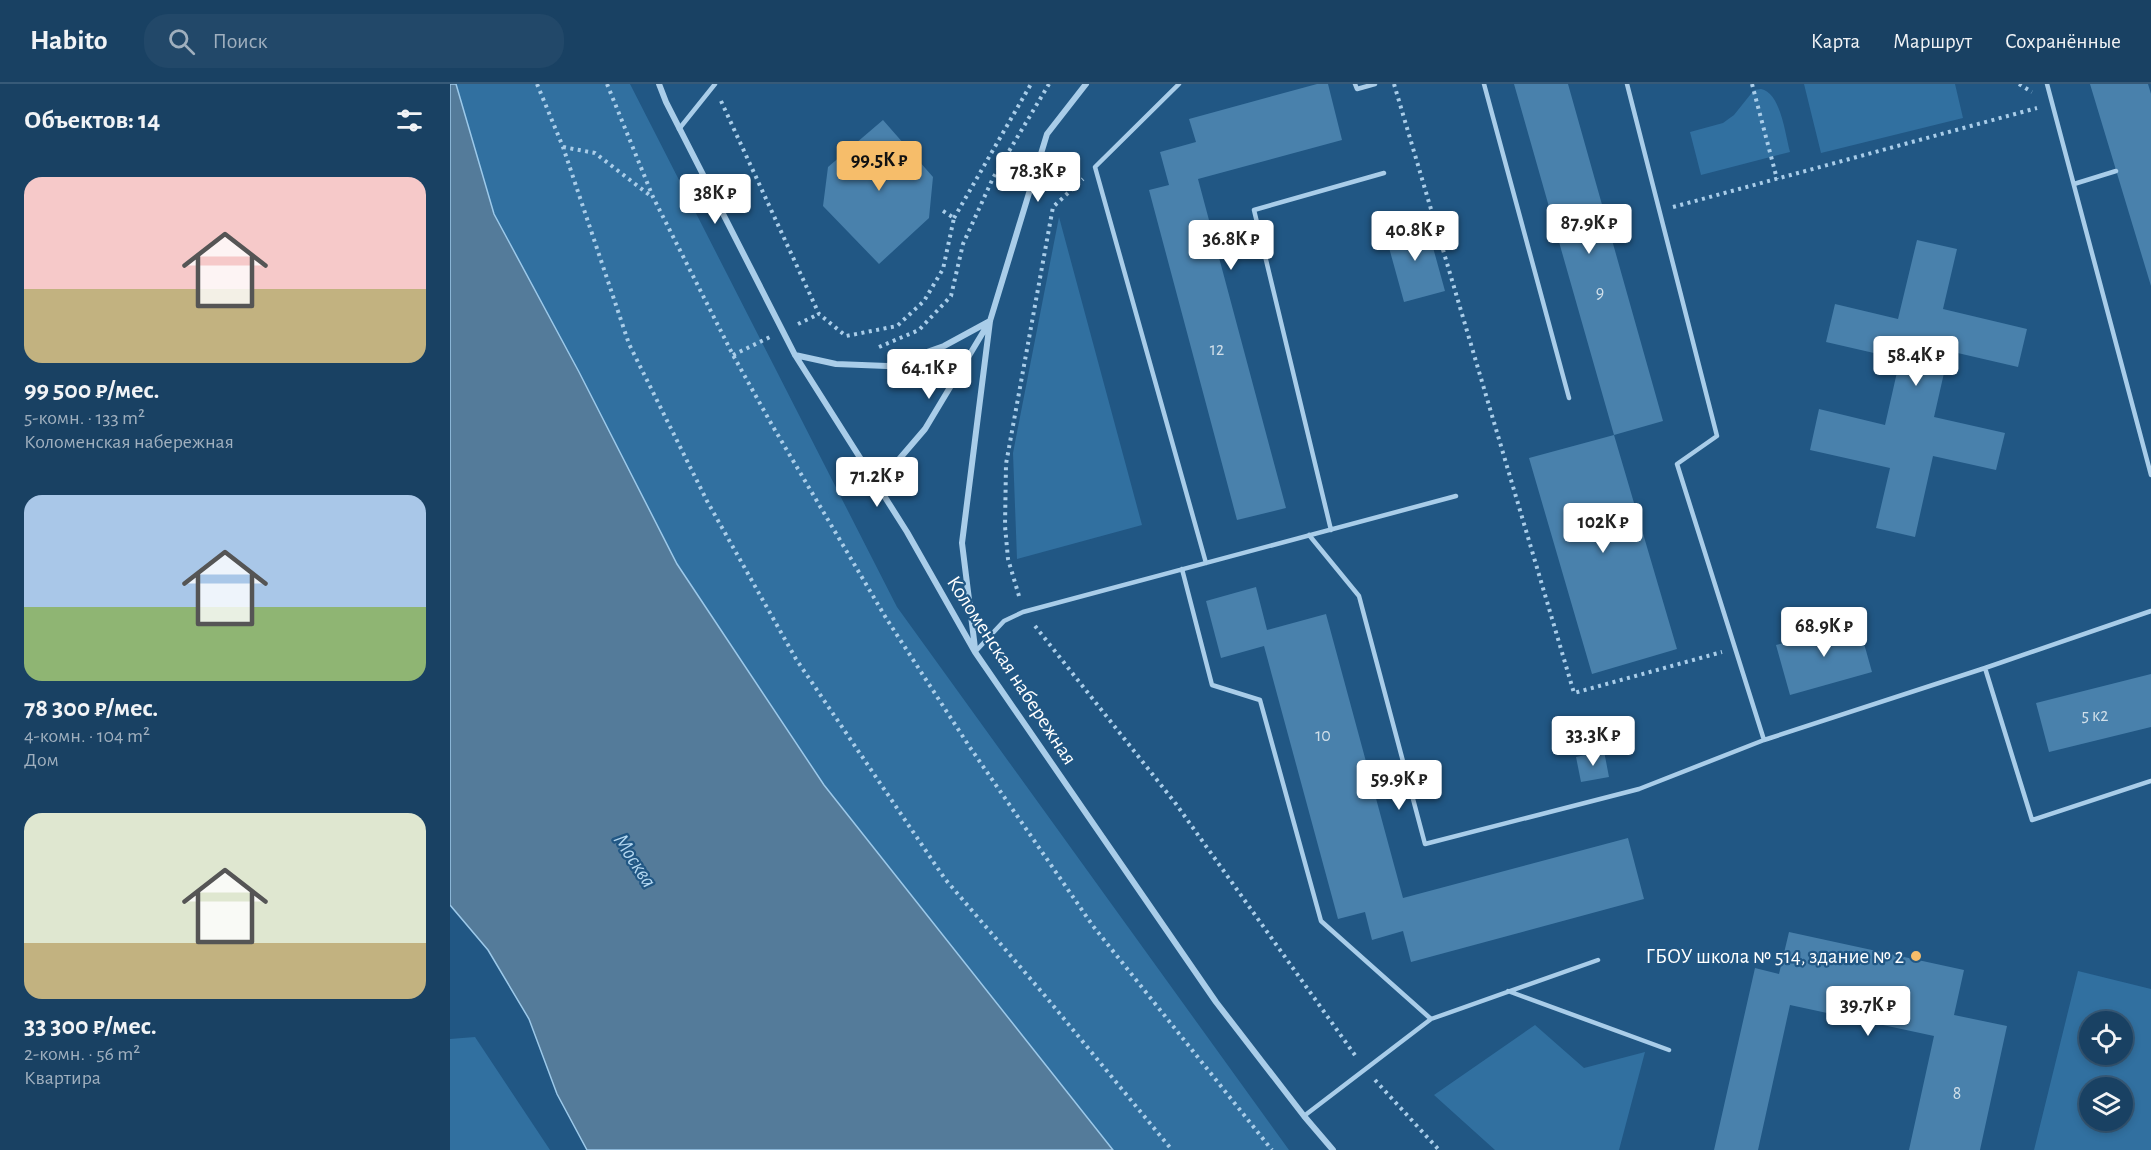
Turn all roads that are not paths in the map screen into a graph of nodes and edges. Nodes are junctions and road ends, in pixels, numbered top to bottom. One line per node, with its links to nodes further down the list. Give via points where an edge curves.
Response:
1 (659, 84): 10 (street, Коломенская набережная)
2 (714, 84): 10 (lane)
3 (1086, 84): 14 (street, via 1047,134)
4 (1179, 84): 22 (lane, via 1095,167)
5 (1355, 84): 6 (lane, via 1357,89)
6 (1375, 84)
7 (1484, 84): 16 (lane)
8 (1627, 84): 27 (lane, via 1718,436 1677,464)
9 (2047, 84): 13 (lane)
10 (680, 129): 15 (street, Коломенская набережная)
11 (2116, 171): 13 (lane)
12 (1384, 173): 20 (lane, via 1254,210)
13 (2074, 184): 17 (lane)
14 (990, 321): 15 (street, via 944,346 887,366 836,364); 18 (street, via 925,429); 25 (street, via 962,543)
15 (795, 355): 18 (street, Коломенская набережная)
16 (1569, 398)
17 (2151, 475)
18 (877, 485): 25 (street, Коломенская набережная)
19 (1456, 496): 20 (lane)
20 (1331, 530): 21 (lane)
21 (1309, 536): 22 (lane); 27 (lane, via 1359,596 1425,844 1639,789)
22 (1206, 563): 23 (lane)
23 (1182, 569): 25 (lane, via 1023,612 1004,621); 31 (lane, via 1212,685 1260,700 1321,921)
24 (2151, 611): 26 (lane)
25 (975, 652): 33 (street, Коломенская набережная, via 1216,1002)
26 (1985, 668): 27 (lane); 28 (lane, via 2032,820)
27 (1764, 740)
28 (2151, 781)
29 (1598, 960): 30 (lane)
30 (1508, 991): 31 (lane); 32 (lane)
31 (1431, 1019): 33 (lane)
32 (1669, 1050)
33 (1304, 1116): 34 (street, Коломенская набережная)
34 (1333, 1150)

